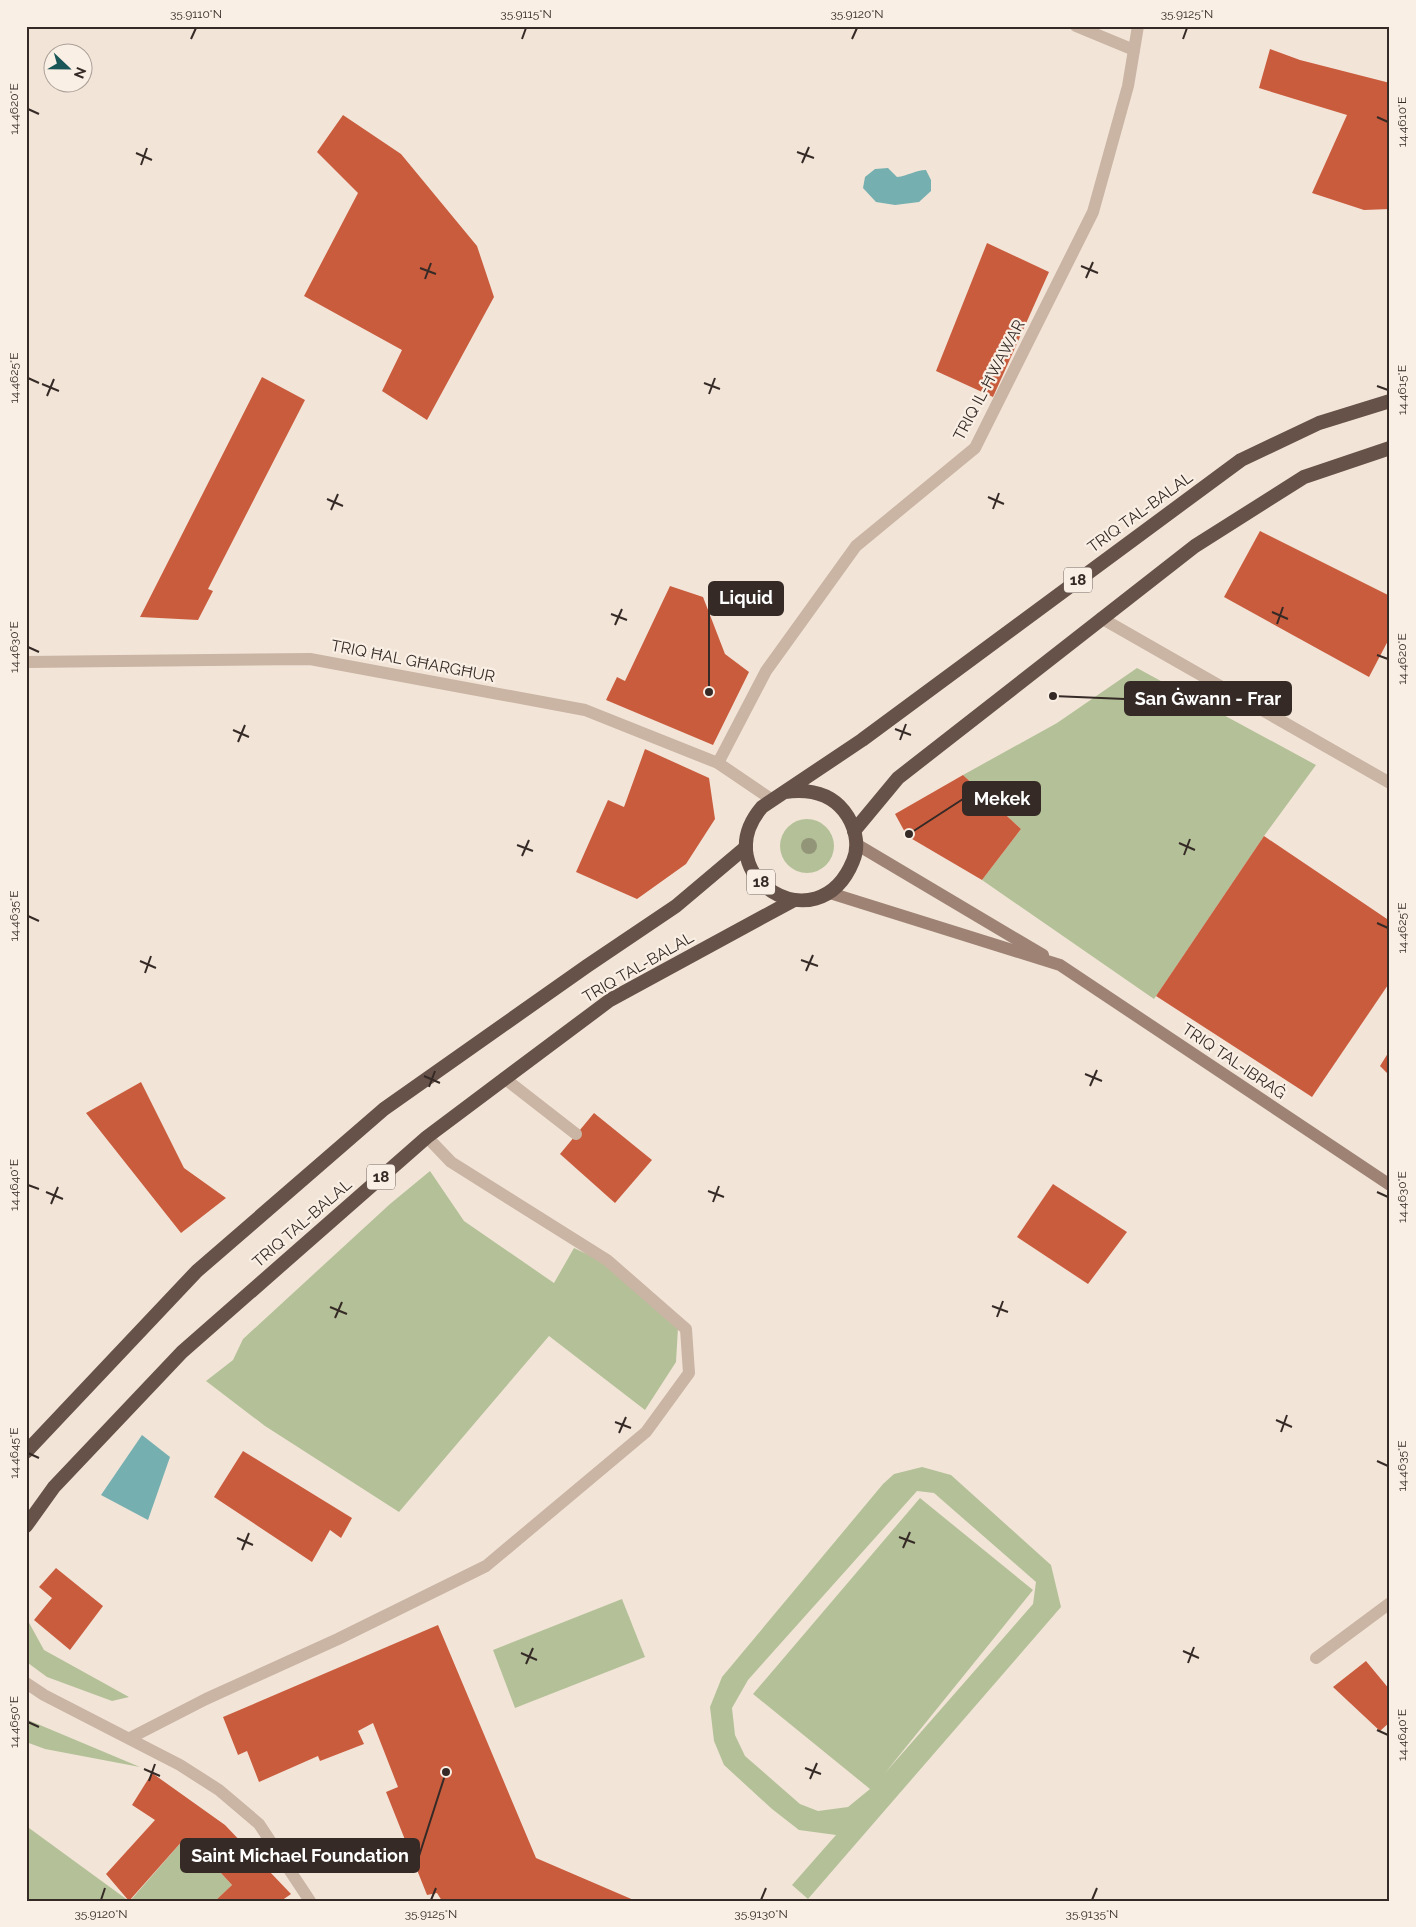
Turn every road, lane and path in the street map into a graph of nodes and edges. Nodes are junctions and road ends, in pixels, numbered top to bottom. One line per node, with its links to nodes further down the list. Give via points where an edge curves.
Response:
1 (1076, 26): 3 (street)
2 (1138, 26): 3 (street, TRIQ IL-ĦWAWAR)
3 (1134, 50): 8 (street, TRIQ IL-ĦWAWAR, via 1128,86 1093,212 975,448 856,546 766,671)
4 (1390, 401): 10 (highway, TRIQ TAL-BALAL / 18, via 1319,423 1242,460 862,740)
5 (1390, 448): 6 (highway, TRIQ TAL-BALAL / 18, via 1304,477 1195,546)
6 (1101, 618): 9 (street); 12 (highway, TRIQ TAL-BALAL / 18, via 898,778)
7 (26, 662): 8 (street, TRIQ ĦAL GĦARGĦUR, via 310,659 585,710)
8 (718, 763): 11 (street, TRIQ ĦAL GĦARGĦUR)
9 (1390, 783)
10 (785, 792): 11 (highway, TRIQ TAL-BALAL / 18); 12 (highway, TRIQ TAL-BALAL / 18, via 800,790 828,797 849,818)
11 (771, 799): 13 (highway, TRIQ TAL-BALAL / 18, via 749,827)
12 (855, 837): 14 (highway, TRIQ TAL-BALAL / 18, via 855,857 847,878); 16 (main road, TRIQ TAL-IBRAĠ)
13 (746, 847): 15 (highway, TRIQ TAL-BALAL / 18, via 748,862 755,876 779,896); 21 (highway, TRIQ TAL-BALAL / 18, via 676,906 384,1109 197,1270)
14 (830, 893): 15 (highway, TRIQ TAL-BALAL / 18, via 813,900); 16 (main road, TRIQ TAL-IBRAĠ)
15 (794, 900): 17 (highway, TRIQ TAL-BALAL / 18, via 610,1000)
16 (1060, 965): 20 (main road, TRIQ TAL-IBRAĠ)
17 (504, 1078): 18 (street); 19 (highway, TRIQ TAL-BALAL / 18)
18 (576, 1134)
19 (427, 1136): 22 (highway, TRIQ TAL-BALAL / 18, via 182,1352 54,1487); 26 (street, via 452,1162 607,1260 686,1329 689,1373 646,1432 486,1566)
20 (1390, 1185)
21 (26, 1452)
22 (26, 1526)
23 (1390, 1603): 24 (street)
24 (1316, 1658)
25 (26, 1683): 26 (street)
26 (130, 1738): 27 (street, via 219,1790 259,1824)
27 (310, 1901)

